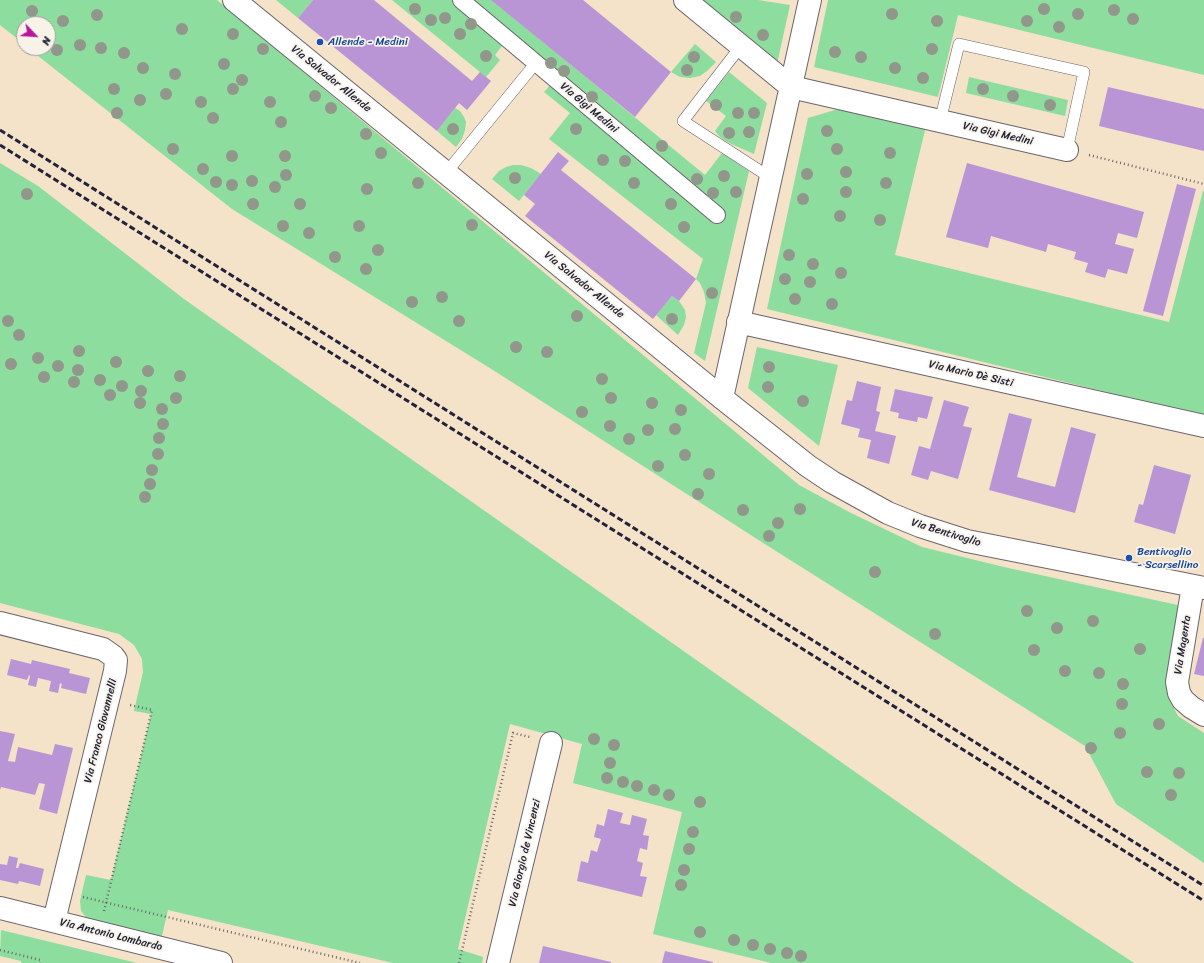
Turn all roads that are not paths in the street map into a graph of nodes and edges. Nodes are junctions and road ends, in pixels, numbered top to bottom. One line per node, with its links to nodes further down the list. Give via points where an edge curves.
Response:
1 (234, 0): 10 (street, Via Salvador Allende)
2 (461, 0): 12 (street, Via Gigi Medini)
3 (685, 0): 5 (street)
4 (810, 0): 7 (street)
5 (741, 46): 7 (street); 11 (lane, via 683,121)
6 (530, 70): 10 (lane)
7 (791, 87): 8 (street, Via Gigi Medini); 11 (street)
8 (940, 121): 9 (street, Via Gigi Medini); 9 (lane, via 959,44 1084,72)
9 (1067, 150)
10 (446, 173): 14 (street, Via Salvador Allende)
11 (771, 178): 13 (street)
12 (717, 216)
13 (738, 322): 14 (street); 15 (street, Via Mario Dè Sisti)
14 (722, 398): 16 (street, Via Bentivoglio, via 826,478 913,524 967,541)
15 (1204, 426)
16 (1198, 587): 18 (street, Via Magenta, via 1177,682 1182,700)
17 (0, 623): 21 (street, Via Franco Giovannelli, via 103,648 116,660)
18 (1204, 715)
19 (551, 743): 23 (street, Via Giorgio de Vincenzi)
20 (0, 908): 21 (street, Via Antonio Lombardo)
21 (54, 921): 22 (street, Via Antonio Lombardo)
22 (221, 963)
23 (498, 963)

